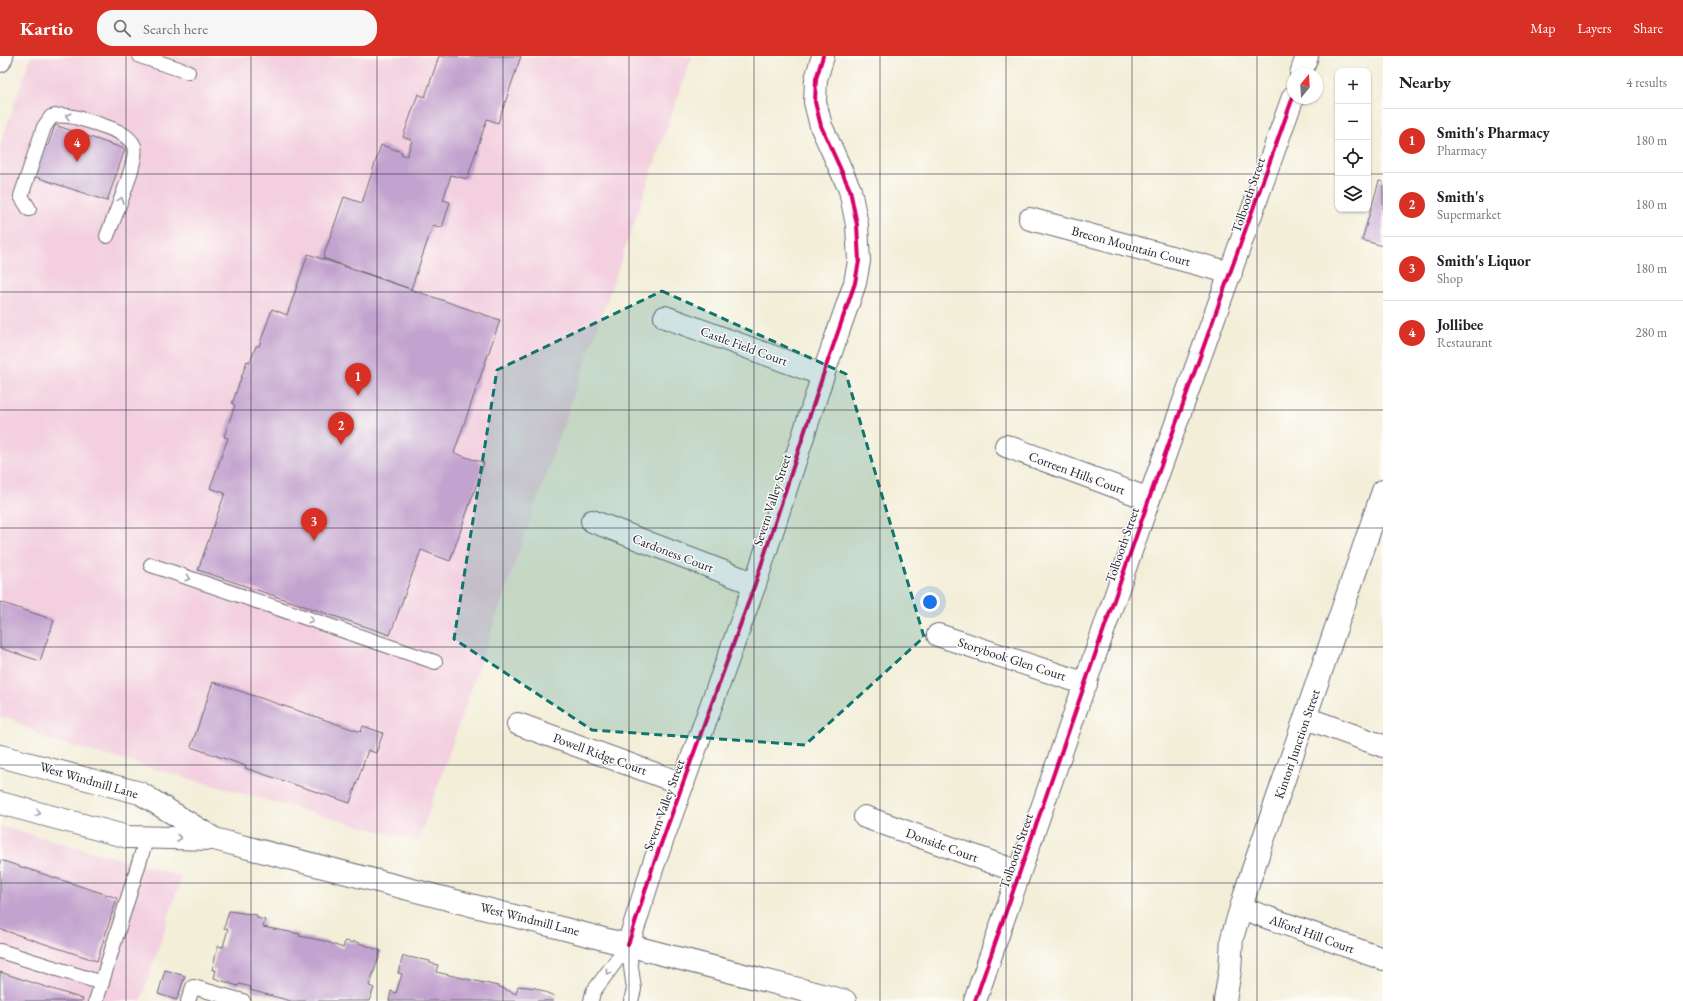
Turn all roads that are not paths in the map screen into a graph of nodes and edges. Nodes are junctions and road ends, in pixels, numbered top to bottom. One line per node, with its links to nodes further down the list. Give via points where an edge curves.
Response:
1 (2, 56): 5 (street)
2 (140, 56): 7 (lane)
3 (822, 56): 14 (street, Severn Valley Street, via 816,79 815,102 821,126 850,190 857,225 859,261 855,283)
4 (1308, 56): 6 (street)
5 (0, 61)
6 (1303, 68)
7 (188, 72)
8 (1291, 104): 12 (street, Tolbooth Street)
9 (29, 210): 11 (lane, one-way to 9, via 134,161 134,146 124,135 107,127 61,114 51,117 44,127 21,196)
10 (1030, 219): 12 (street, Brecon Mountain Court)
11 (107, 236)
12 (1231, 273): 17 (street, Tolbooth Street)
13 (666, 317): 14 (street, Castle Field Court)
14 (823, 375): 21 (street, Severn Valley Street)
15 (1006, 446): 17 (street, Correen Hills Court)
16 (1383, 491): 19 (street, Kintori Junction Street)
17 (1148, 499): 24 (street, Tolbooth Street)
18 (592, 521): 21 (street, Cardoness Court)
19 (1377, 534): 25 (street, Kintori Junction Street)
20 (152, 565): 23 (lane, one-way to 23)
21 (755, 584): 29 (street, Severn Valley Street)
22 (938, 635): 24 (street, Storybook Glen Court)
23 (435, 662)
24 (1086, 684): 34 (street, Tolbooth Street)
25 (1306, 718): 27 (street); 35 (street, Kintori Junction Street)
26 (518, 724): 29 (street, Powell Ridge Court)
27 (1383, 746)
28 (0, 756): 33 (street, West Windmill Lane, via 140,793)
29 (683, 784): 36 (street, Severn Valley Street)
30 (0, 803): 32 (street, West Windmill Lane, one-way to 32, via 128,837)
31 (865, 817): 34 (street, Donside Court)
32 (147, 838): 33 (street, West Windmill Lane, one-way to 33); 39 (lane)
33 (214, 839): 36 (street, West Windmill Lane)
34 (1020, 872): 46 (street, Tolbooth Street)
35 (1241, 908): 38 (street, Alford Hill Court); 47 (street, Kintori Junction Street, via 1232,938)
36 (628, 945): 43 (lane, one-way to 43, via 593,992); 44 (lane, via 634,989); 45 (street, West Windmill Lane)
37 (0, 950): 39 (lane)
38 (1383, 959)
39 (102, 983): 40 (lane)
40 (96, 1001)
41 (188, 1001): 42 (lane, via 193,988)
42 (243, 1001)
43 (590, 1001)
44 (631, 1001)
45 (845, 1001)
46 (975, 1001)
47 (1225, 1001)

